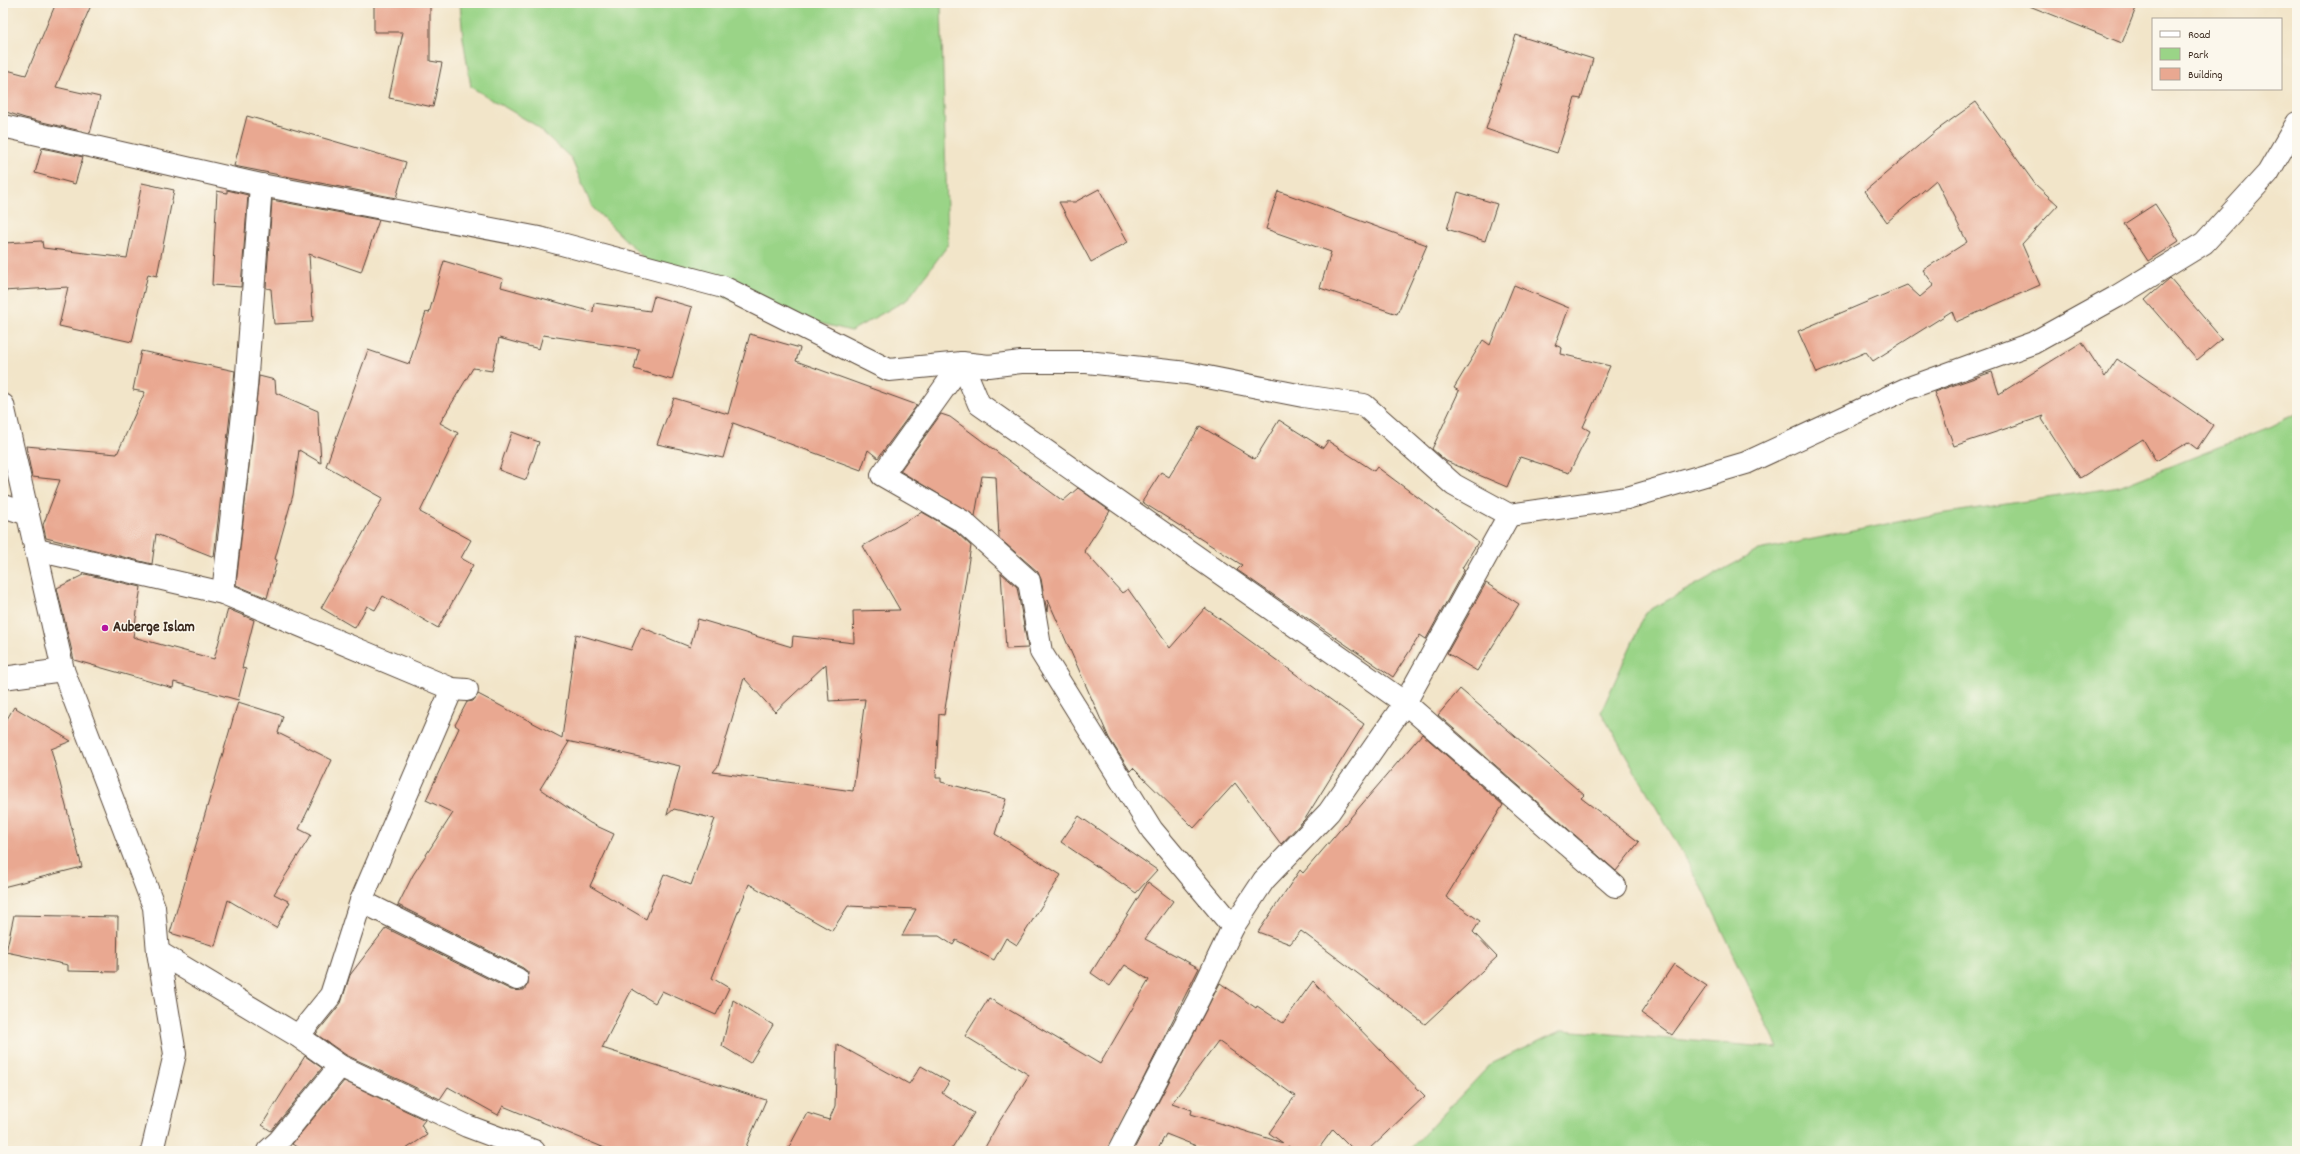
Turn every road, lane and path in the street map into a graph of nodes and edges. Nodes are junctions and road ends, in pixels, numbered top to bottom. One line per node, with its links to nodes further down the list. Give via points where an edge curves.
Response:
1 (2297, 123): 8 (street, via 2268,172 2204,243 2116,297 2033,343 1906,390 1746,463 1627,498)
2 (3, 126): 3 (street)
3 (261, 185): 4 (street, via 539,238 723,287 889,370); 10 (street, via 246,387)
4 (962, 363): 8 (street, via 989,366 1020,362 1094,363 1187,373 1364,405 1454,485); 13 (street, via 979,404); 16 (street, via 882,475 962,521 1029,581 1041,652 1152,830)
5 (3, 405): 7 (street)
6 (3, 506): 7 (street)
7 (28, 514): 9 (street)
8 (1509, 515): 13 (street)
9 (36, 550): 10 (street); 11 (street)
10 (223, 593): 15 (street, via 459,690)
11 (63, 670): 12 (street); 17 (street, via 154,907)
12 (3, 678)
13 (1405, 703): 14 (street); 16 (street, via 1329,812 1264,880)
14 (1615, 886)
15 (361, 901): 18 (street); 19 (street, via 331,995)
16 (1232, 927): 24 (street, via 1198,1000)
17 (158, 952): 19 (street); 21 (street, via 175,1054)
18 (517, 979)
19 (298, 1036): 20 (street)
20 (340, 1066): 22 (street); 23 (street, via 467,1126)
21 (152, 1151)
22 (268, 1151)
23 (534, 1151)
24 (1119, 1151)

